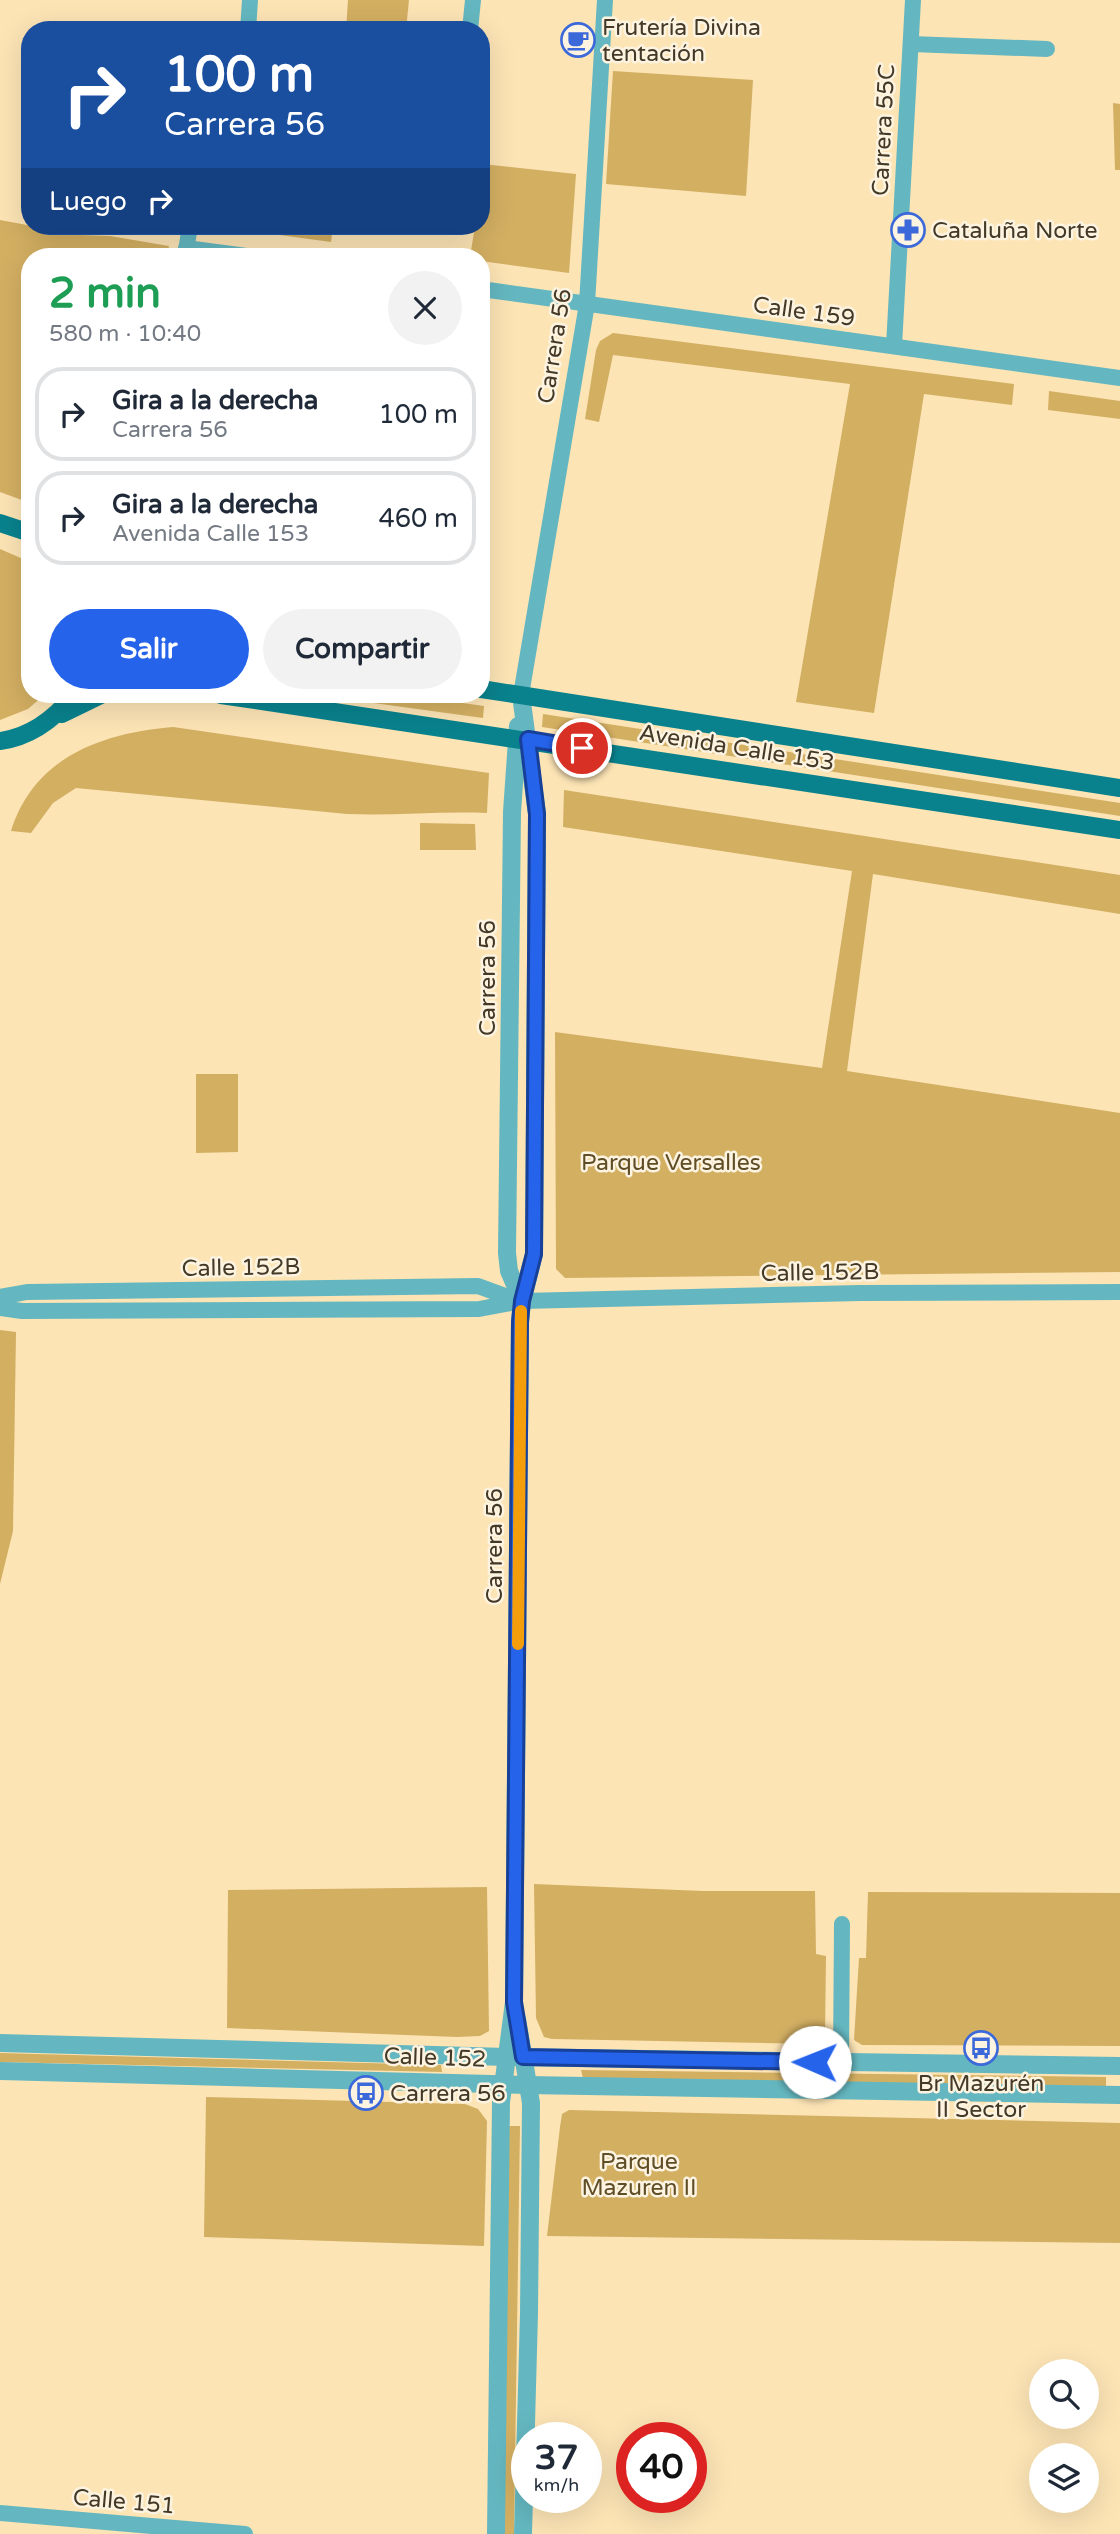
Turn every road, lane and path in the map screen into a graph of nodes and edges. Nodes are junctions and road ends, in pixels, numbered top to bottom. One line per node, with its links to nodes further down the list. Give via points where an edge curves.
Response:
1 (250, 0): 5 (street)
2 (473, 0): 6 (street)
3 (605, 0): 10 (street, Carrera 56)
4 (913, 0): 7 (street, Carrera 55C)
5 (249, 21)
6 (471, 21)
7 (911, 44): 8 (street); 11 (street, Carrera 55C)
8 (1047, 49)
9 (490, 290): 10 (street, Calle 159)
10 (587, 304): 11 (street, Calle 159); 16 (street, Carrera 56)
11 (894, 346): 12 (street, Calle 159)
12 (1120, 378)
13 (0, 523): 14 (main road)
14 (21, 530)
15 (490, 690): 16 (main road, Avenida Calle 153)
16 (521, 695): 21 (street, Carrera 56); 23 (main road, Avenida Calle 153)
17 (66, 703): 20 (main road)
18 (86, 703): 20 (main road)
19 (276, 703): 21 (main road, Avenida Calle 153)
20 (49, 721): 22 (main road)
21 (522, 739): 24 (main road, Avenida Calle 153); 27 (street, Carrera 56, via 537,814 534,1240); 27 (street, Carrera 56, via 512,812 507,1253)
22 (0, 741)
23 (1120, 788)
24 (1120, 830)
25 (1120, 1292): 27 (street, Calle 152B)
26 (0, 1297): 27 (street, Calle 152B, via 27,1292 478,1286)
27 (522, 1301): 28 (street, Calle 152B, via 479,1309); 31 (street, Carrera 56)
28 (0, 1308)
29 (842, 1924): 32 (street)
30 (0, 2043): 31 (street, Calle 152)
31 (515, 2057): 32 (street, Calle 152); 35 (street, Carrera 56); 36 (street, Carrera 56)
32 (841, 2062): 33 (street, Calle 152)
33 (1120, 2066)
34 (0, 2071): 35 (street, Calle 152)
35 (503, 2084): 36 (street, Calle 152); 40 (street, Carrera 56)
36 (527, 2085): 37 (street, Calle 152); 41 (street, Carrera 56, via 531,2103 530,2243)
37 (1120, 2095)
38 (0, 2513): 39 (street, Calle 151)
39 (245, 2534)
40 (496, 2534)
41 (523, 2534)

